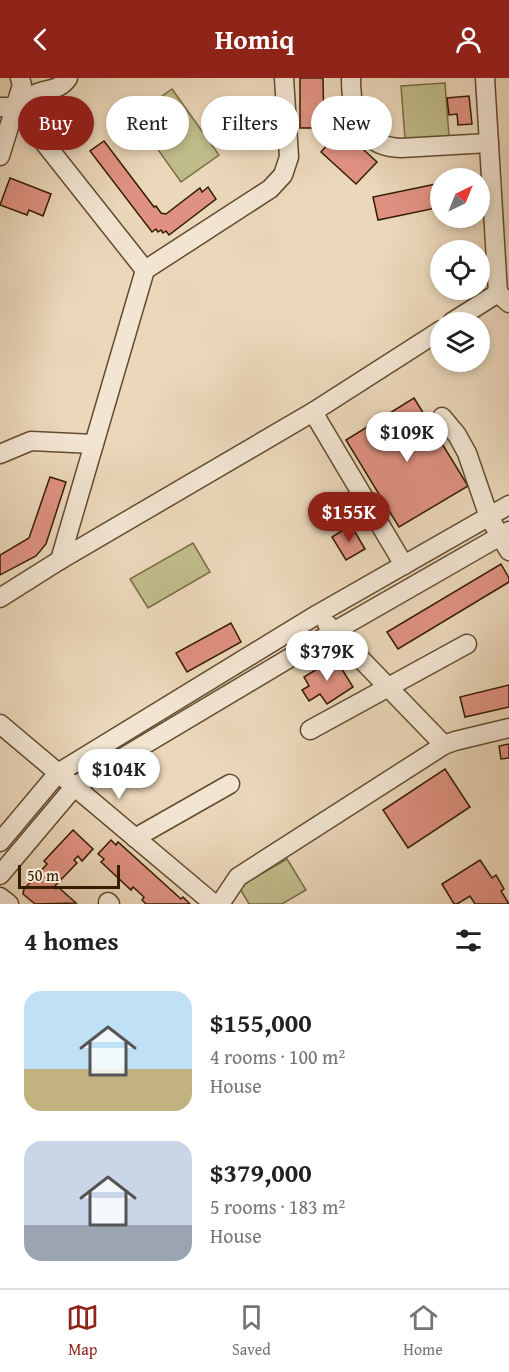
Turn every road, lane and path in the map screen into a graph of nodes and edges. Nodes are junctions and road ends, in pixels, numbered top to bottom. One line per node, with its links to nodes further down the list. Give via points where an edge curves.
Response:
1 (20, 78): 6 (street, via 22,85)
2 (68, 78): 6 (street, via 64,84 34,93)
3 (285, 78): 9 (street, via 289,157 283,175 270,189)
4 (351, 78): 7 (street, via 355,117 377,143 389,148)
5 (485, 78): 7 (street)
6 (8, 107): 8 (street); 9 (street)
7 (489, 143): 10 (street)
8 (0, 156)
9 (145, 270): 15 (street)
10 (503, 298): 11 (street)
11 (473, 312)
12 (430, 337): 13 (street)
13 (313, 412): 20 (street); 21 (street)
14 (442, 417): 18 (street, via 467,453)
15 (94, 444): 16 (street, via 31,441); 20 (street)
16 (0, 454)
17 (509, 505): 18 (street)
18 (489, 517): 19 (street); 21 (street)
19 (506, 539): 24 (street)
20 (60, 560): 22 (street)
21 (404, 565): 23 (street)
22 (0, 598)
23 (318, 614): 24 (street); 31 (street)
24 (333, 632): 26 (street); 33 (street)
25 (467, 644): 26 (street)
26 (388, 688): 29 (street); 30 (street)
27 (0, 724): 31 (street)
28 (509, 728): 30 (street)
29 (310, 730)
30 (444, 746): 40 (street, via 238,877)
31 (58, 773): 33 (street); 35 (street)
32 (230, 784): 34 (street)
33 (75, 786): 34 (street); 36 (street)
34 (135, 838): 39 (street)
35 (0, 842)
36 (0, 875)
37 (0, 897): 38 (street)
38 (9, 904)
39 (214, 904)
40 (220, 904)

